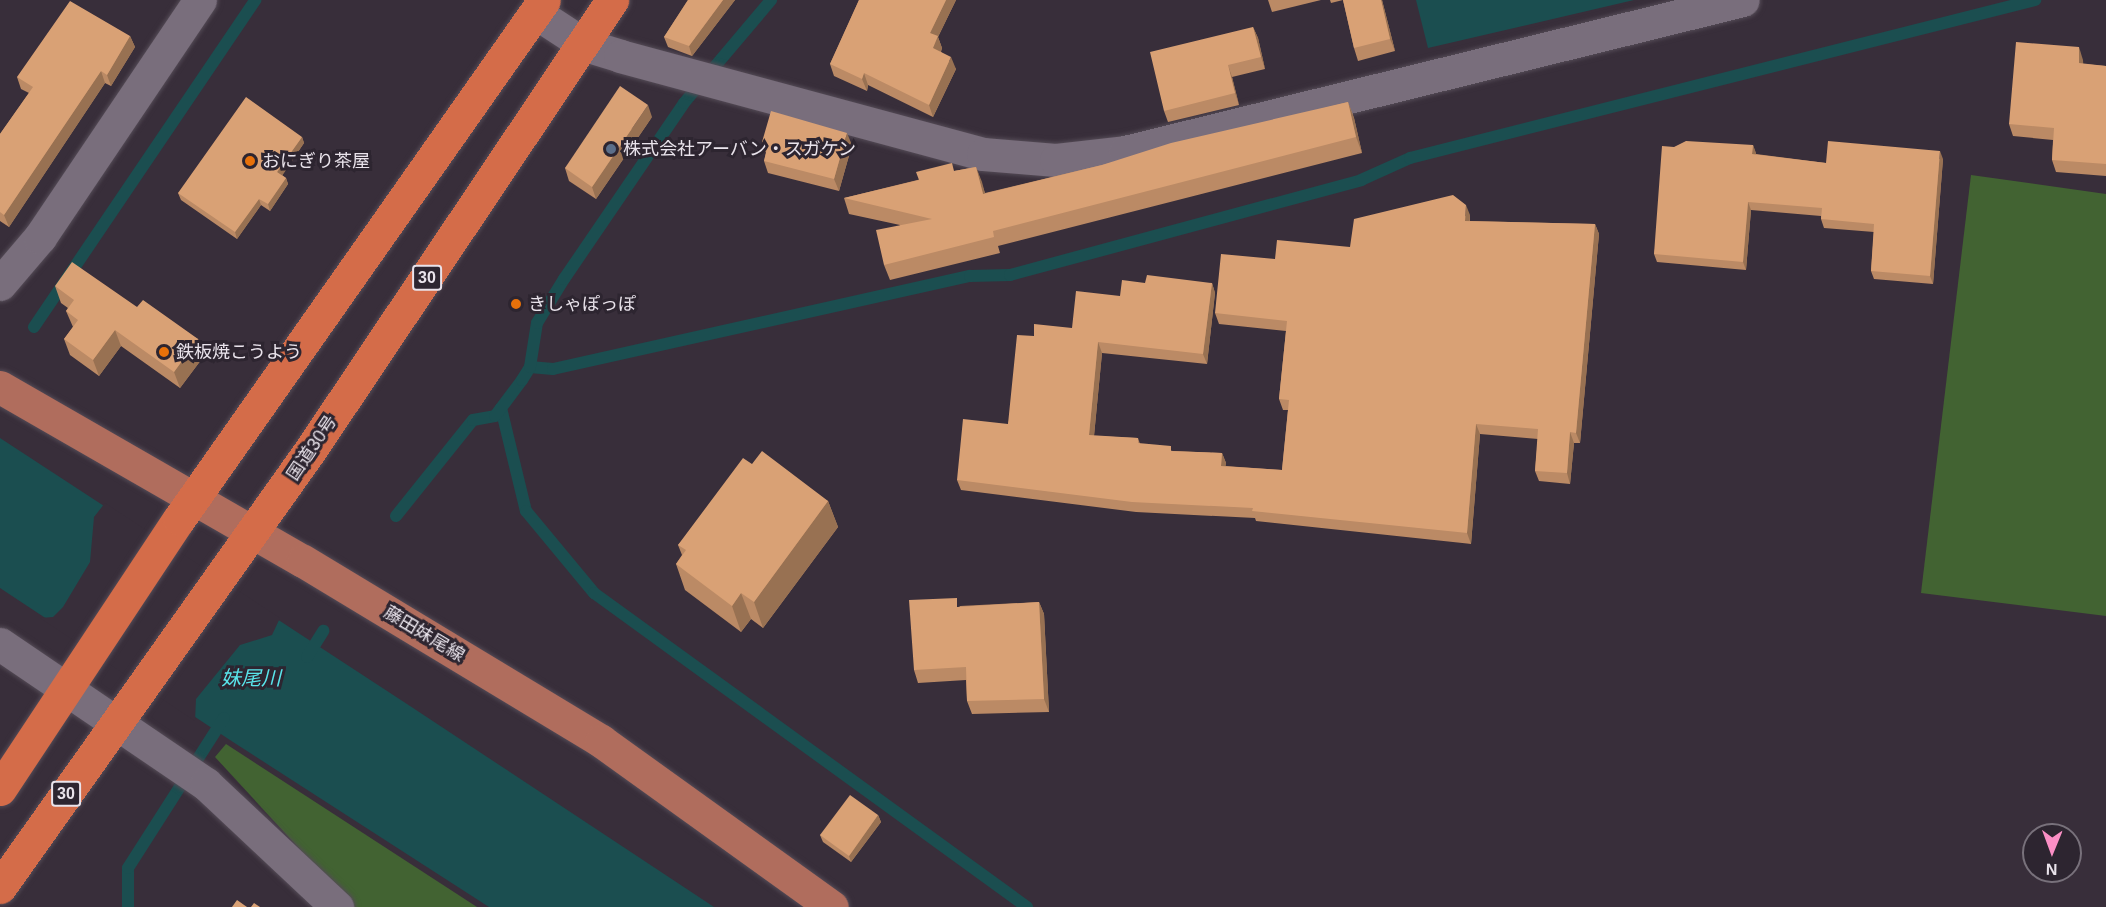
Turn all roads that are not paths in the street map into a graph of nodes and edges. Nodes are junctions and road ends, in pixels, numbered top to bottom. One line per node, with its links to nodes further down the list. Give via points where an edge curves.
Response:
1 (200, 0): 6 (street, via 40,237)
2 (612, 0): 5 (highway, 国道30号 / 30)
3 (1743, 0): 5 (street, via 1125,152 1056,160 983,154)
4 (540, 7): 5 (street); 8 (highway)
5 (585, 45): 9 (highway, 国道30号 / 30)
6 (0, 284)
7 (0, 387): 8 (main road, 藤田妹尾線)
8 (187, 508): 9 (main road, 藤田妹尾線); 11 (highway)
9 (246, 542): 12 (highway, 国道30号 / 30); 16 (main road, 藤田妹尾線, via 601,741)
10 (0, 644): 11 (street)
11 (74, 675): 12 (street); 13 (highway)
12 (126, 712): 14 (highway, 国道30号 / 30); 15 (street, via 175,763 203,782)
13 (0, 789)
14 (0, 887)
15 (337, 907)
16 (831, 907)

